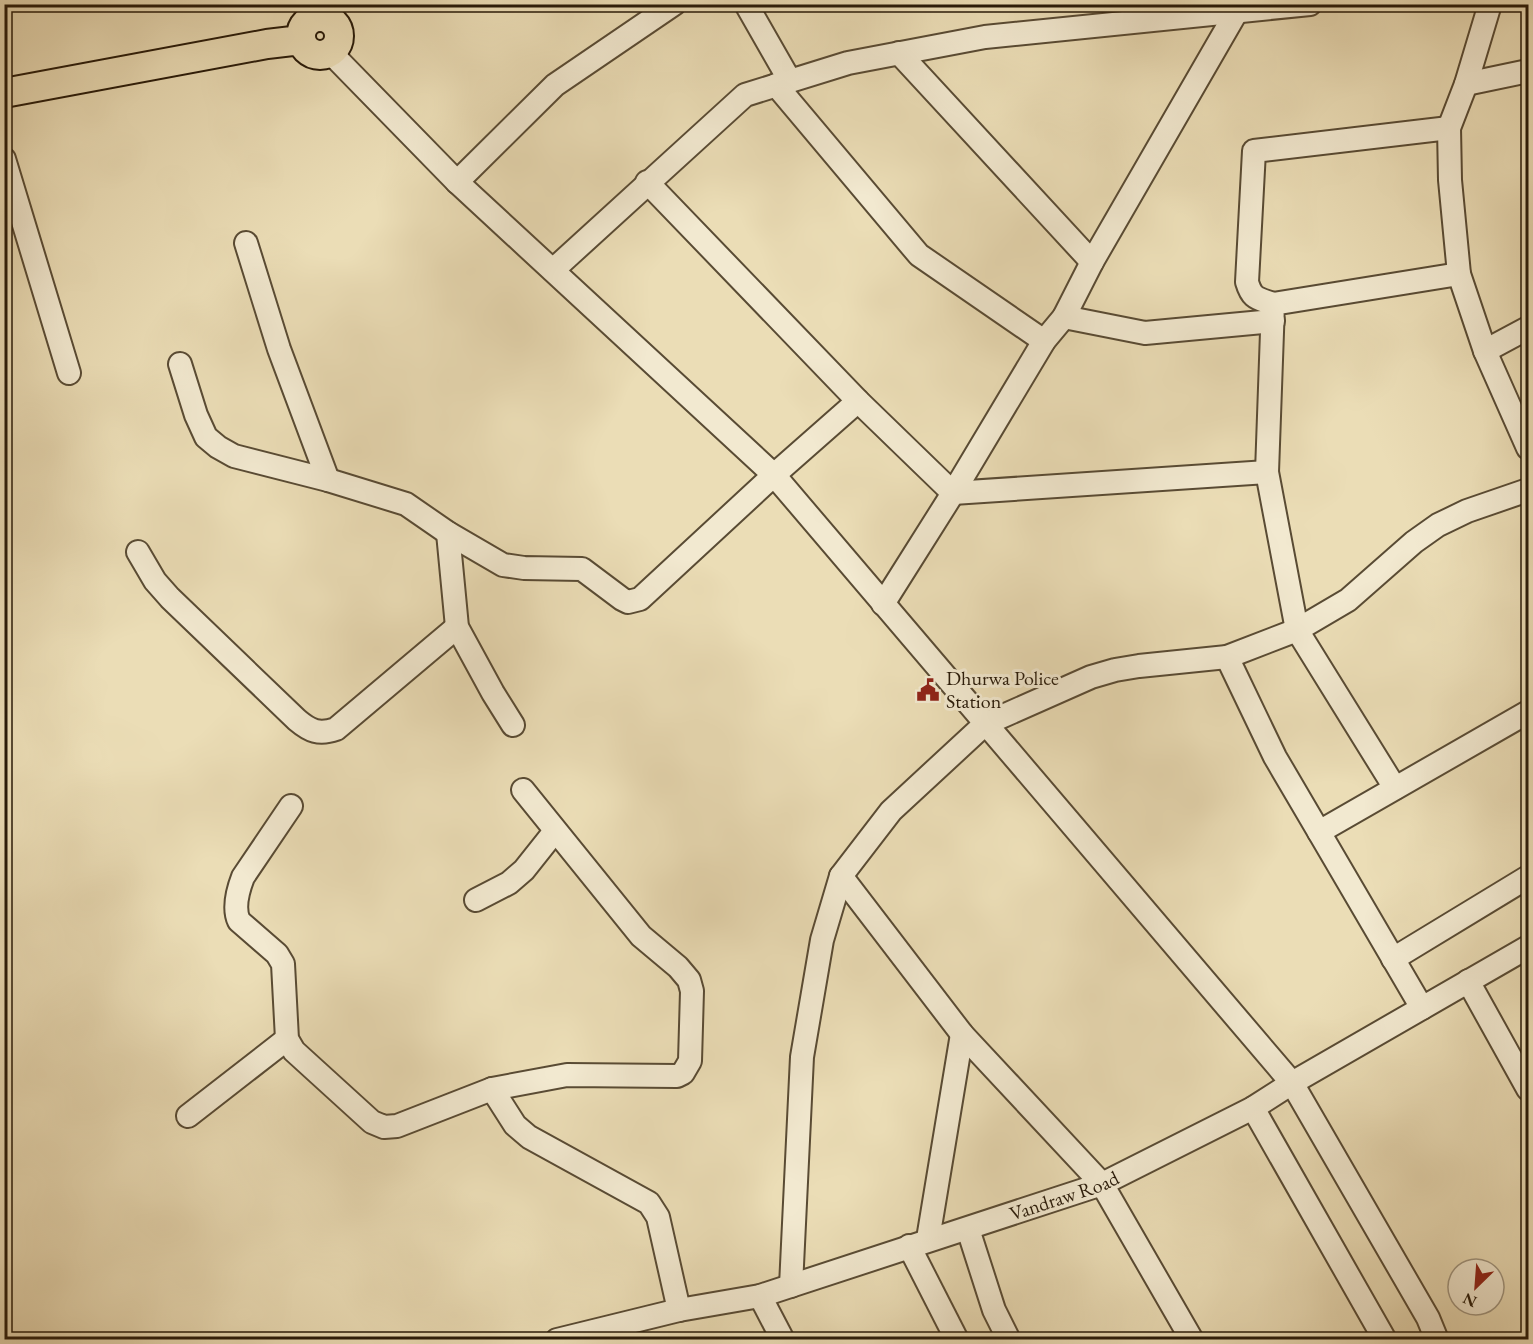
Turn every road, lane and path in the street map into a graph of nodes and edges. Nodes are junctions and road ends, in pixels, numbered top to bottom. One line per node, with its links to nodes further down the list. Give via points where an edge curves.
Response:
1 (674, 4): 17 (street, via 555,85)
2 (746, 4): 12 (street)
3 (1310, 4): 5 (street)
4 (1490, 4): 13 (street)
5 (1286, 6): 6 (street)
6 (1237, 11): 10 (street, via 985,37); 20 (street)
7 (342, 14): 8 (main road, via 311,20 303,28); 9 (main road, via 338,42)
8 (301, 40): 9 (main road, via 313,54); 14 (main road)
9 (330, 52): 17 (street)
10 (899, 53): 12 (street, via 848,63); 20 (street)
11 (1528, 71): 13 (street)
12 (783, 83): 18 (street, via 746,95); 26 (street, via 919,255)
13 (1466, 84): 15 (street)
14 (4, 93)
15 (1449, 129): 22 (street); 23 (street, via 1254,152 1247,282 1250,293)
16 (4, 159): 29 (street)
17 (457, 182): 21 (street)
18 (647, 182): 21 (street); 30 (street)
19 (246, 243): 34 (street, via 279,349)
20 (1092, 262): 24 (street)
21 (553, 270): 33 (street)
22 (1459, 274): 23 (street); 27 (street)
23 (1273, 312): 24 (street, via 1145,333); 32 (street)
24 (1064, 317): 26 (street)
25 (1528, 328): 27 (street)
26 (1044, 341): 36 (street)
27 (1485, 351): 31 (street)
28 (180, 364): 34 (street, via 206,437 218,447 234,456)
29 (69, 372)
30 (858, 401): 33 (street); 36 (street)
31 (1528, 448)
32 (1267, 472): 36 (street); 41 (street)
33 (774, 475): 37 (street, via 636,602 622,599 582,569 503,565); 39 (street)
34 (328, 480): 37 (street, via 406,504)
35 (1528, 490): 41 (street, via 1438,525 1348,600)
36 (953, 494): 39 (street)
37 (448, 533): 40 (street)
38 (138, 552): 40 (street, via 170,598 297,720 319,733 336,729)
39 (884, 604): 44 (street)
40 (456, 627): 45 (street)
41 (1297, 630): 42 (street); 46 (street)
42 (1227, 657): 44 (street, via 1115,670); 50 (street, via 1275,757)
43 (1528, 712): 46 (street)
44 (985, 724): 51 (street, via 891,811); 60 (street)
45 (513, 725)
46 (1395, 788): 50 (street)
47 (524, 790): 49 (street)
48 (291, 806): 59 (street, via 243,877 236,914 283,964)
49 (555, 831): 53 (street, via 524,870 509,883); 61 (street, via 641,936 689,980 690,1061 677,1076 567,1075)
50 (1319, 832): 55 (street)
51 (840, 876): 58 (street); 68 (street, via 822,940 802,1057)
52 (1528, 878): 55 (street)
53 (476, 900)
54 (1528, 947): 56 (street, Vandraw Road)
55 (1393, 958): 57 (street)
56 (1468, 981): 57 (street, Vandraw Road); 62 (street)
57 (1422, 1008): 60 (street, Vandraw Road)
58 (962, 1034): 65 (street); 67 (street)
59 (287, 1039): 61 (street, via 302,1060 372,1122 384,1127 397,1126); 64 (street)
60 (1292, 1083): 63 (street, Vandraw Road); 77 (street)
61 (492, 1089): 70 (street, via 515,1125 529,1137 649,1203 658,1217)
62 (1528, 1089)
63 (1253, 1108): 65 (street, Vandraw Road); 76 (street)
64 (188, 1116)
65 (1102, 1184): 66 (street, Vandraw Road); 75 (street)
66 (968, 1229): 67 (street, Vandraw Road); 74 (street, via 994,1310)
67 (919, 1243): 68 (street, Vandraw Road); 73 (street)
68 (791, 1286): 69 (street, Vandraw Road)
69 (760, 1296): 70 (street, Vandraw Road); 72 (street)
70 (680, 1310): 71 (street, Vandraw Road)
71 (557, 1340)
72 (783, 1340)
73 (957, 1340)
74 (1009, 1340)
75 (1192, 1340)
76 (1384, 1340)
77 (1437, 1340)

